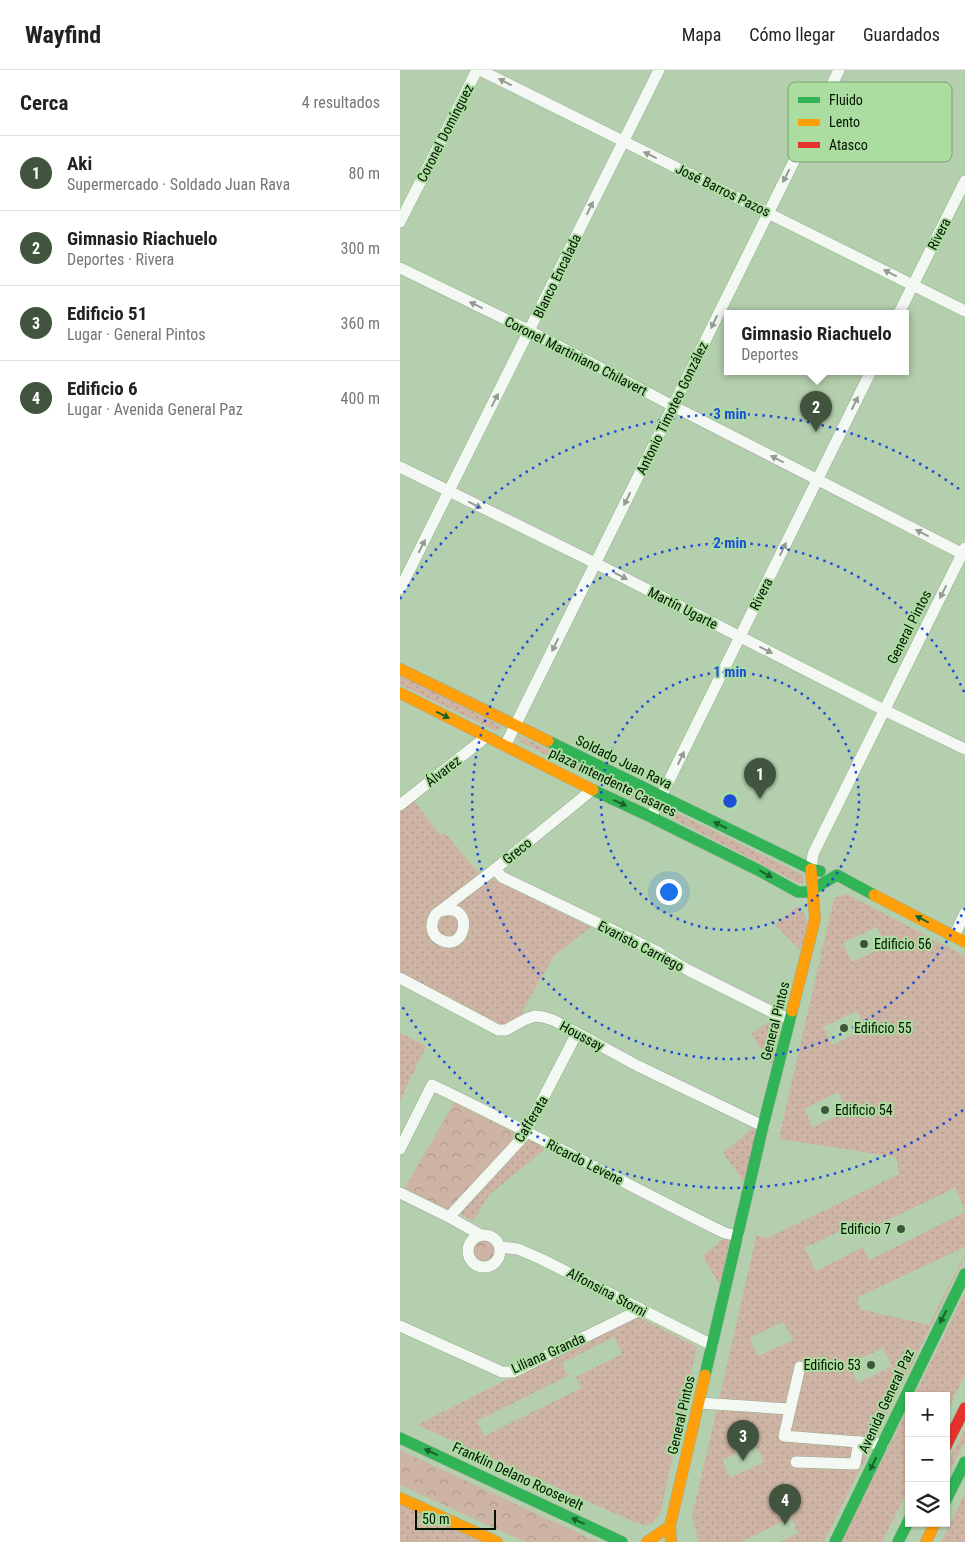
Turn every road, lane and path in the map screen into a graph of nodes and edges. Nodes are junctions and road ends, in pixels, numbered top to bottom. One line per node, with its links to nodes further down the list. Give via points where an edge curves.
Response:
1 (478, 70): 5 (street, José Barros Pazos, one-way to 1); 9 (street, Coronel Domínguez)
2 (659, 70): 5 (street, Blanco Encalada)
3 (839, 70): 4 (street, Antonio Timoteo González, one-way to 4)
4 (833, 82)
5 (624, 142): 8 (street, José Barros Pazos, one-way to 5); 14 (street, Blanco Encalada, one-way to 5)
6 (793, 162): 8 (street, Antonio Timoteo González, one-way to 8)
7 (965, 182): 11 (street, Rivera)
8 (768, 212): 11 (street, José Barros Pazos, one-way to 8); 16 (street, Antonio Timoteo González, one-way to 16)
9 (400, 222)
10 (400, 268): 14 (street, Coronel Martiniano Chilavert, one-way to 10)
11 (913, 285): 12 (street, Rivera); 13 (street, José Barros Pazos)
12 (900, 310)
13 (965, 310)
14 (530, 330): 16 (street, Coronel Martiniano Chilavert); 19 (street, Blanco Encalada, one-way to 14)
15 (869, 375): 18 (street, Rivera, one-way to 15)
16 (673, 406): 18 (street, Coronel Martiniano Chilavert, one-way to 16); 21 (street, Antonio Timoteo González, one-way to 21)
17 (400, 467): 19 (street, Martín Ugarte)
18 (818, 480): 20 (street, Coronel Martiniano Chilavert, one-way to 18); 23 (street, Rivera, one-way to 18)
19 (448, 492): 21 (street, Martín Ugarte, one-way to 21); 22 (street, Blanco Encalada, one-way to 19)
20 (964, 552): 26 (street, General Pintos, one-way to 26)
21 (595, 563): 23 (street, Martín Ugarte, one-way to 23); 27 (street, Antonio Timoteo González, one-way to 27)
22 (400, 589)
23 (740, 637): 26 (street, Martín Ugarte, one-way to 26); 32 (street, Rivera, one-way to 23)
24 (400, 669): 27 (main road, Soldado Juan Rava)
25 (400, 693): 28 (main road, plaza intendente Casares, one-way to 28)
26 (884, 710): 30 (street, Martín Ugarte); 35 (street, General Pintos, via 813,854)
27 (515, 726): 29 (street, Antonio Timoteo González); 32 (main road, Soldado Juan Rava)
28 (486, 737): 29 (main road, plaza intendente Casares); 33 (street, Álvarez)
29 (505, 746): 31 (main road, plaza intendente Casares)
30 (965, 749)
31 (592, 790): 34 (main road, plaza intendente Casares, one-way to 34); 36 (street, Greco)
32 (662, 796): 34 (street, Rivera); 35 (main road, Soldado Juan Rava, one-way to 32)
33 (400, 804)
34 (651, 817): 38 (main road, plaza intendente Casares, one-way to 38, via 798,892)
35 (811, 868): 37 (main road, Soldado Juan Rava); 38 (main road, General Pintos)
36 (495, 869): 39 (street, Greco); 44 (street, Evaristo Carriego, via 502,877)
37 (837, 875): 38 (main road); 41 (main road, Soldado Juan Rava, one-way to 37)
38 (813, 889): 44 (main road, General Pintos, via 815,919)
39 (441, 911)
40 (965, 913): 41 (street)
41 (954, 936): 42 (main road, Soldado Juan Rava)
42 (965, 942)
43 (400, 978): 45 (street, Houssay, via 498,1030 506,1030 535,1016 553,1020)
44 (790, 1019): 46 (main road, General Pintos)
45 (576, 1033): 46 (street, Houssay); 47 (street, Cafferata)
46 (763, 1126): 52 (main road, General Pintos)
47 (527, 1131): 48 (street, Ricardo Levene, via 432,1085); 50 (street, Cafferata); 52 (street, Ricardo Levene, via 725,1233)
48 (400, 1150)
49 (400, 1193): 50 (street, Alfonsina Storni)
50 (450, 1217): 51 (street, Alfonsina Storni)
51 (481, 1235): 53 (street, Alfonsina Storni, via 495,1239); 53 (street, via 472,1240 468,1249 470,1259 477,1265 492,1265)
52 (738, 1236): 57 (main road, General Pintos)
53 (500, 1248): 55 (street, Alfonsina Storni, via 518,1249 541,1259)
54 (965, 1274): 65 (main road, Avenida General Paz, one-way to 65)
55 (640, 1310): 56 (street, Liliana Granda, via 507,1373); 57 (street, Alfonsina Storni)
56 (400, 1326)
57 (712, 1345): 59 (main road, General Pintos)
58 (800, 1367): 61 (street)
59 (699, 1403): 61 (street); 70 (main road, General Pintos)
60 (965, 1408): 63 (main road)
61 (789, 1410): 64 (street, via 784,1436)
62 (400, 1438): 74 (main road, Franklin Delano Roosevelt, one-way to 62)
63 (950, 1438)
64 (859, 1442): 65 (street); 66 (street, via 855,1464)
65 (883, 1444): 77 (main road, Avenida General Paz, one-way to 77)
66 (796, 1462)
67 (965, 1462): 68 (main road)
68 (950, 1492)
69 (400, 1498): 73 (main road)
70 (670, 1526): 75 (main road); 76 (main road, General Pintos)
71 (906, 1527): 78 (main road)
72 (933, 1527): 79 (main road)
73 (497, 1542)
74 (622, 1542)
75 (647, 1542)
76 (671, 1542)
77 (835, 1542)
78 (898, 1542)
79 (926, 1542)

